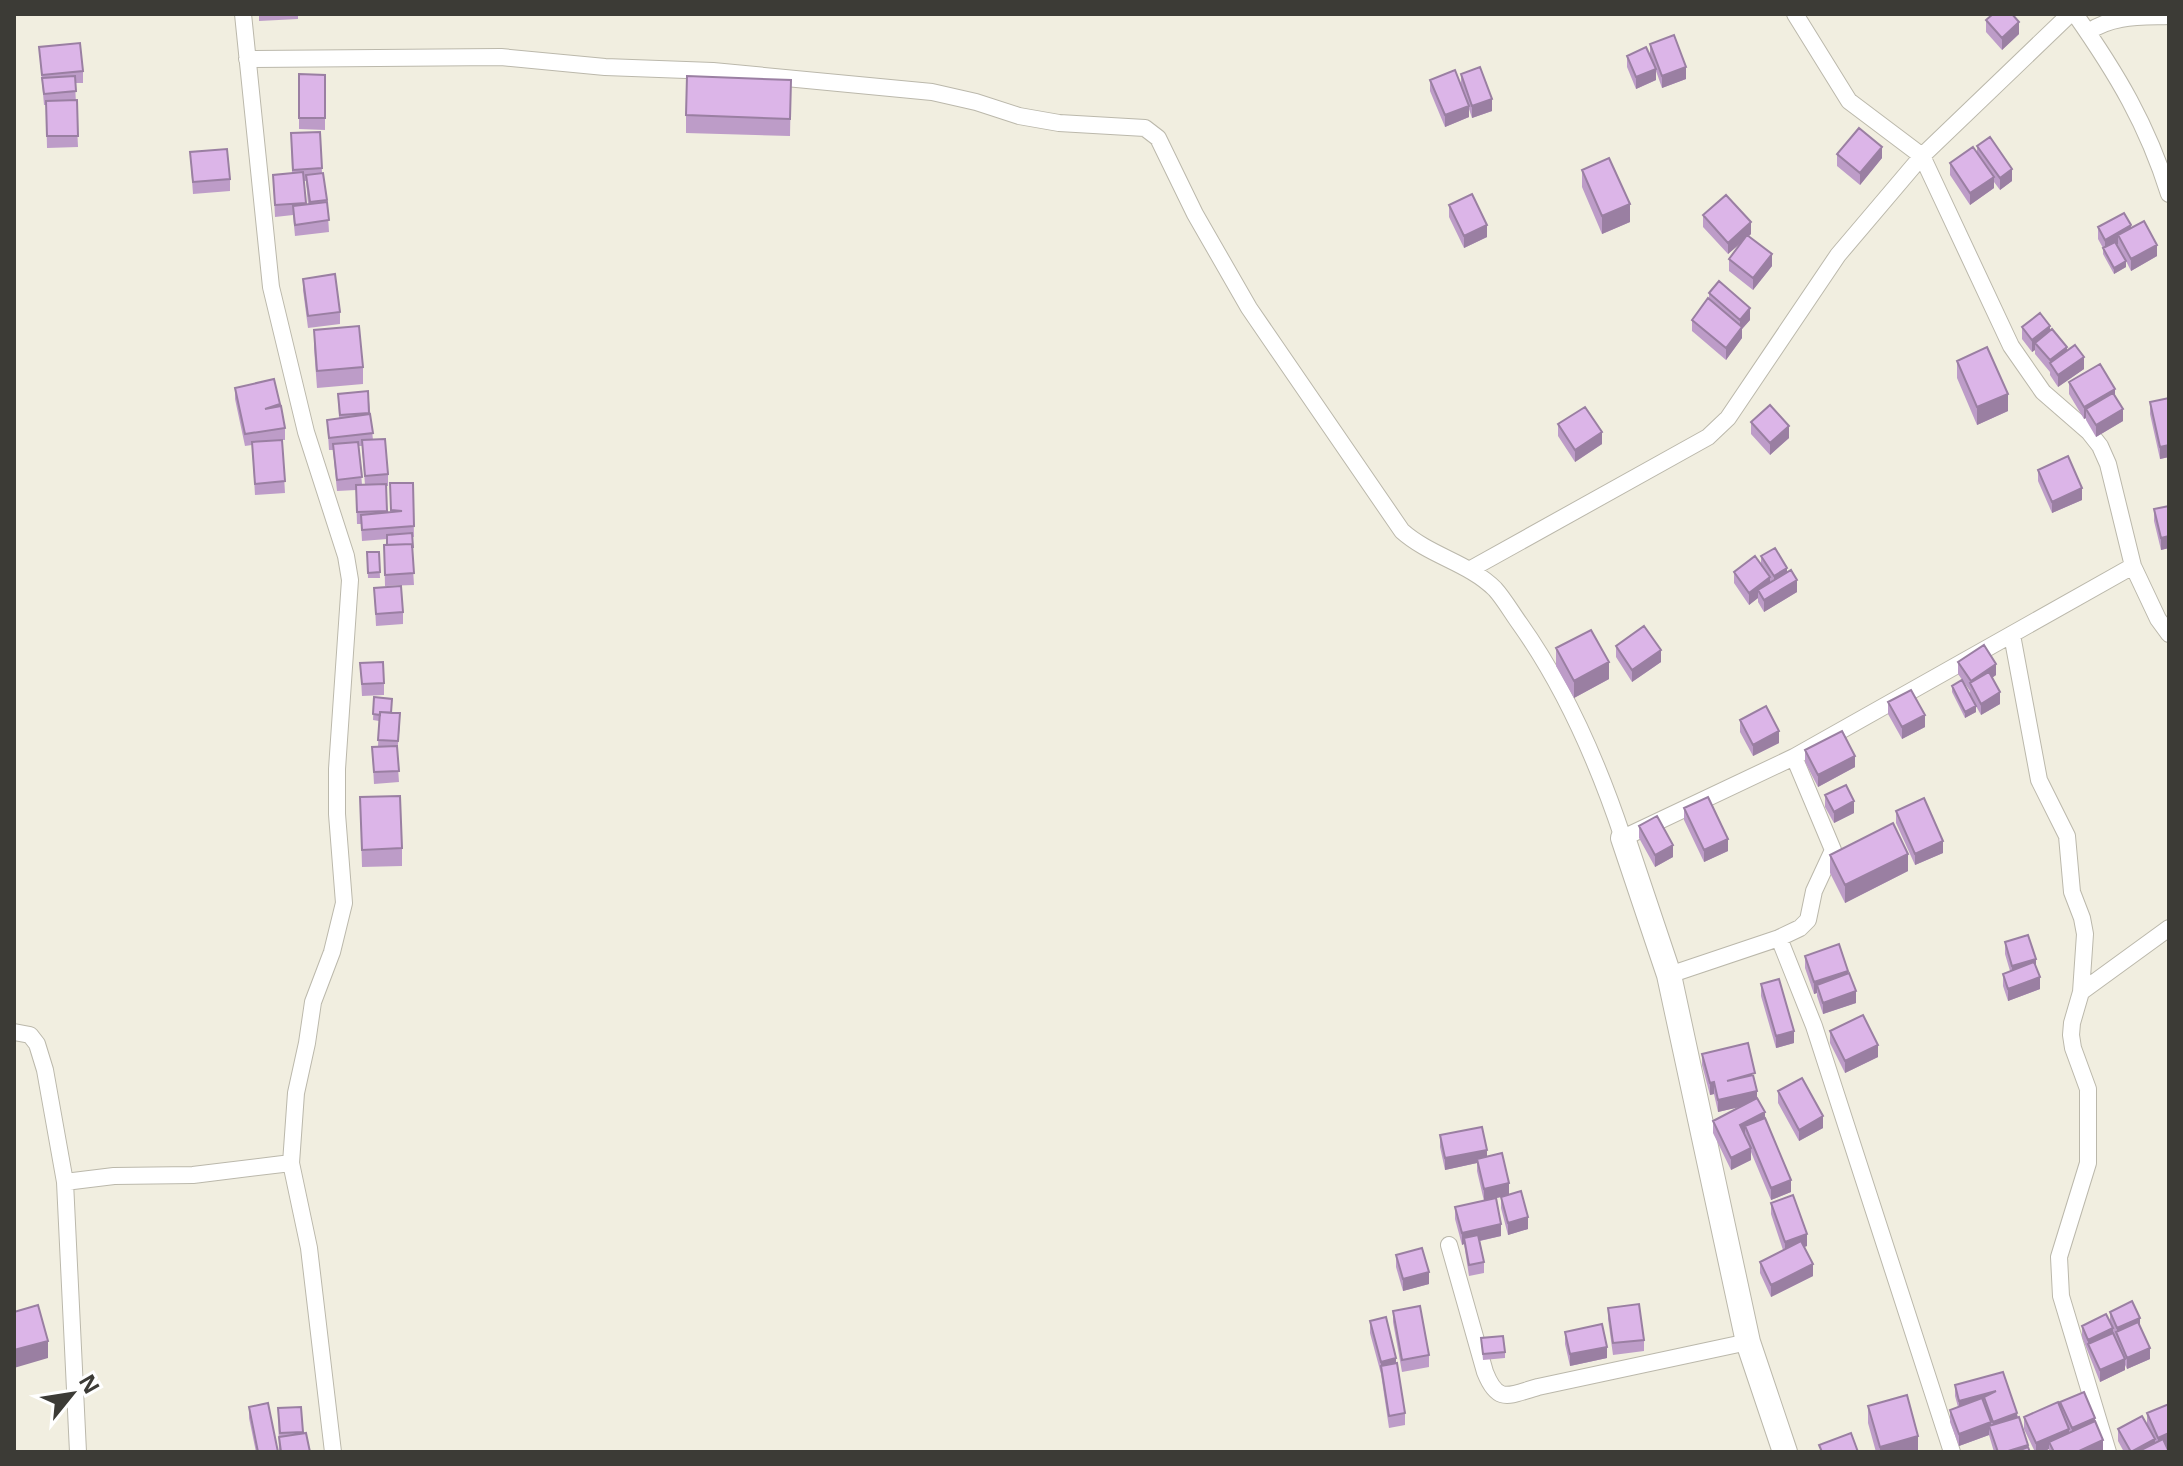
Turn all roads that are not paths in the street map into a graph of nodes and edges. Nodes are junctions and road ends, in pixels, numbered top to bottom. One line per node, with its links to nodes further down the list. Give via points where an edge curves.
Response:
1 (243, 14): 6 (street)
2 (1795, 14): 7 (street, via 1849,101)
3 (2073, 14): 5 (street); 7 (street)
4 (2169, 16): 5 (street, via 2113,18)
5 (2088, 32): 8 (street, via 2140,116)
6 (247, 59): 10 (street, via 501,57 713,71 932,92 1045,121 1145,128 1158,138 1249,308 1402,531); 20 (street, via 271,287 350,580 337,769 344,903 313,1002 296,1093)
7 (1922, 156): 9 (street, via 2011,346 2043,392 2100,446); 10 (street, via 1831,263 1728,418 1708,437)
8 (2169, 194)
9 (2133, 566): 11 (street); 12 (street)
10 (1469, 570): 14 (street, via 1495,589 1533,643 1581,729)
11 (2169, 634)
12 (2012, 635): 13 (street); 18 (street, via 2039,780 2067,836 2072,892 2085,934)
13 (1794, 757): 14 (street); 16 (street, via 1833,850 1814,891 1808,920)
14 (1623, 838): 17 (street)
15 (2169, 928): 18 (street)
16 (1779, 938): 17 (street); 27 (street, via 1814,1026)
17 (1669, 975): 23 (street)
18 (2081, 992): 28 (street, via 2071,1035 2088,1089 2088,1163 2058,1274)
19 (14, 1032): 21 (street, via 30,1035 37,1044)
20 (291, 1163): 21 (street); 25 (street, via 309,1248)
21 (65, 1182): 24 (street)
22 (1449, 1245): 23 (street, via 1485,1372 1498,1394)
23 (1748, 1342): 26 (street)
24 (78, 1452)
25 (333, 1452)
26 (1785, 1452)
27 (1952, 1452)
28 (2108, 1452)

